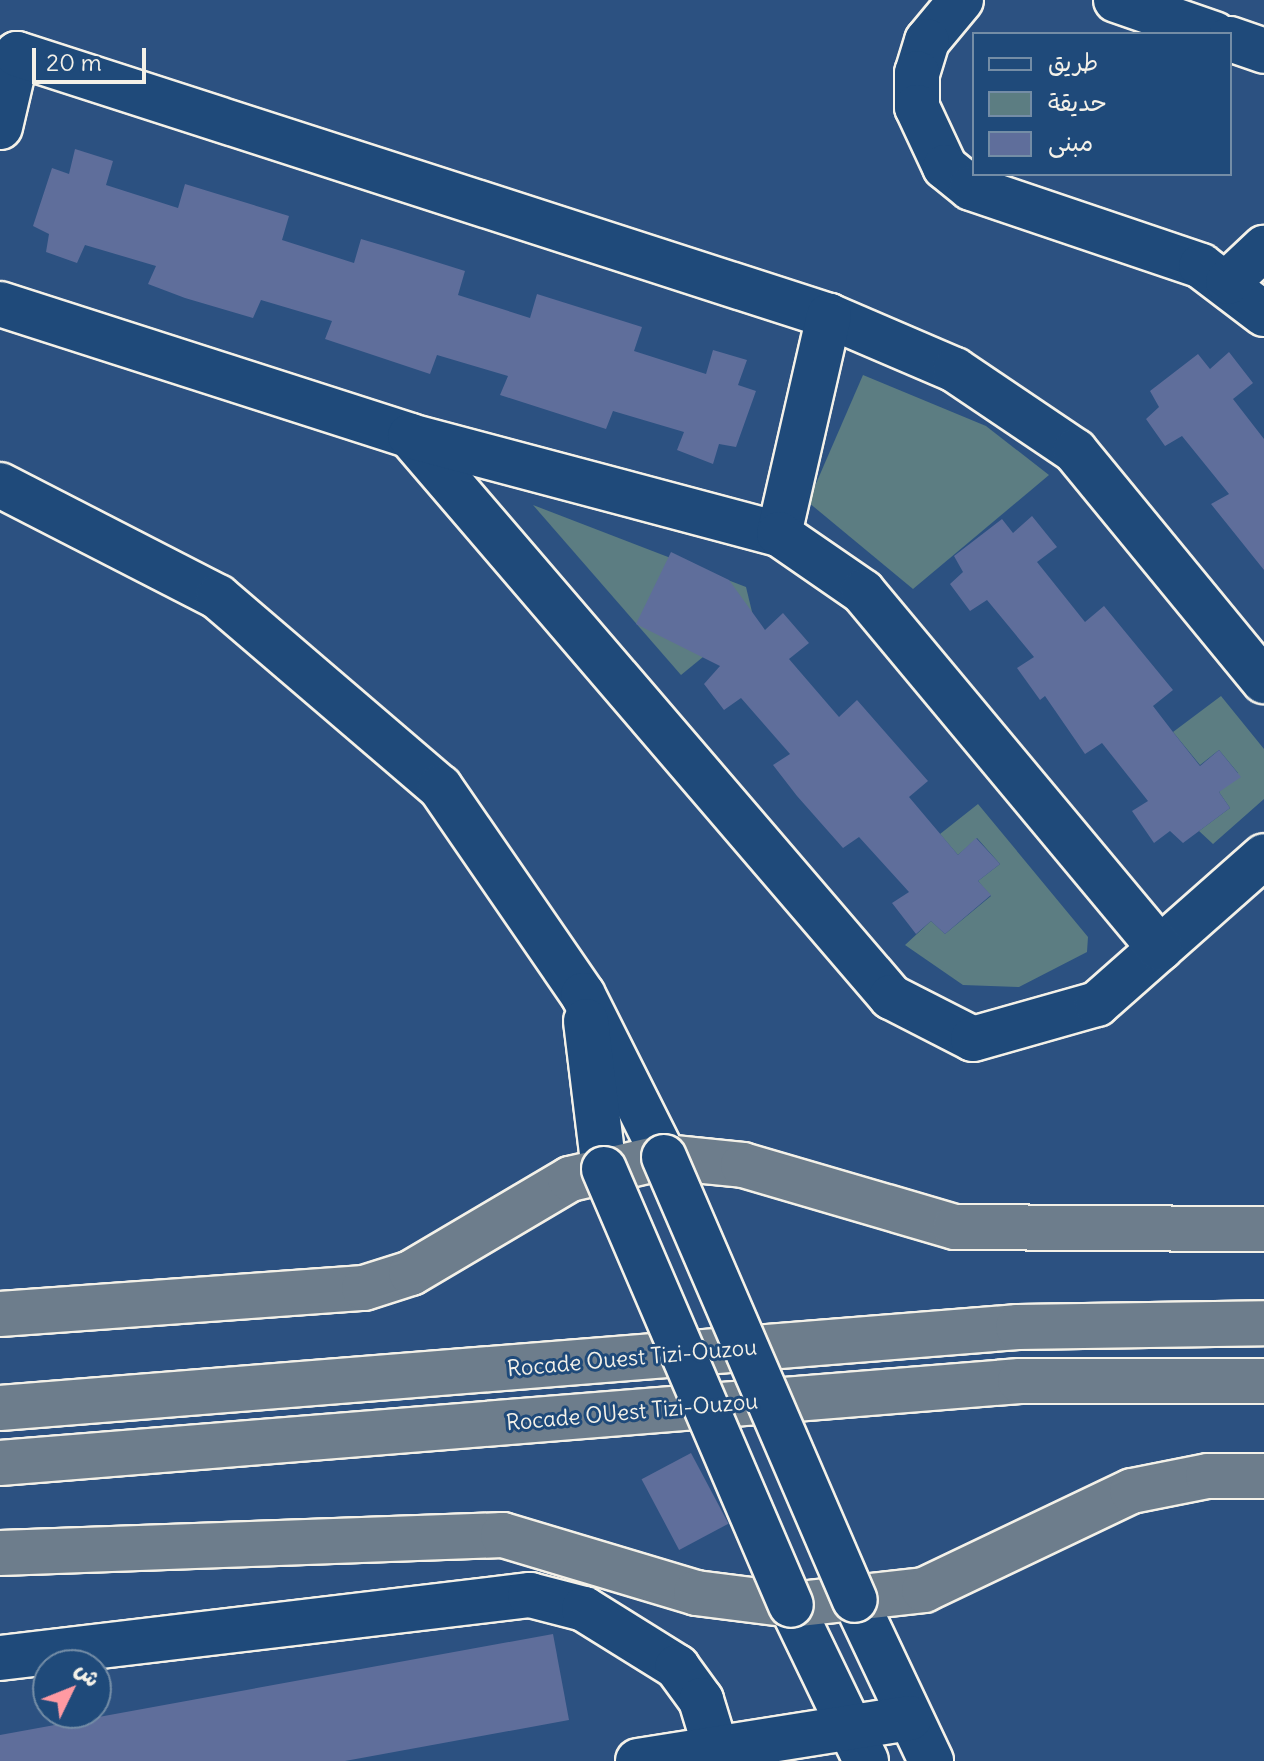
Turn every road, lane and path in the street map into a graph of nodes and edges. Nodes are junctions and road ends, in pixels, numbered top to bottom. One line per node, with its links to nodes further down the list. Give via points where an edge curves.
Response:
1 (961, 0): 9 (street, via 927,41 917,73 917,107 945,167 971,188 1172,254)
2 (1116, 0): 3 (street)
3 (1208, 32)
4 (1232, 40): 6 (street)
5 (9, 51): 7 (street); 12 (street)
6 (1264, 51)
7 (0, 127)
8 (1264, 248): 9 (street)
9 (1228, 282): 11 (street)
10 (0, 304): 13 (street)
11 (1264, 314)
12 (829, 316): 15 (street); 16 (street, via 955,370 1075,451)
13 (410, 436): 15 (street); 18 (street, via 891,997 973,1039 1097,1004)
14 (0, 485): 19 (street, via 218,597 440,787)
15 (779, 534): 18 (street, via 863,592)
16 (1264, 681)
17 (1264, 856): 18 (street)
18 (1160, 949)
19 (583, 995): 20 (street); 21 (street)
20 (664, 1157): 21 (highway); 22 (highway, via 743,1165 955,1227); 30 (street, bridge)
21 (604, 1169): 23 (highway, via 540,1193 411,1273 364,1288); 31 (street, bridge)
22 (1264, 1229)
23 (0, 1314)
24 (1264, 1323): 26 (highway, Rocade Ouest Tizi-Ouzou, via 1018,1327)
25 (1264, 1381): 27 (highway, Rocade OUest Tizi-Ouzou, via 1020,1381)
26 (0, 1408)
27 (0, 1463)
28 (1264, 1476): 30 (highway, via 1208,1476 1132,1491 952,1581)
29 (0, 1553): 31 (highway, via 503,1535 696,1593)
30 (855, 1600): 31 (highway); 33 (street)
31 (791, 1605): 34 (street)
32 (0, 1658): 35 (street, via 530,1595 584,1609 677,1667 701,1700)
33 (910, 1718): 34 (street); 37 (street)
34 (858, 1744): 35 (street)
35 (716, 1749): 36 (street)
36 (638, 1761)
37 (931, 1761)

